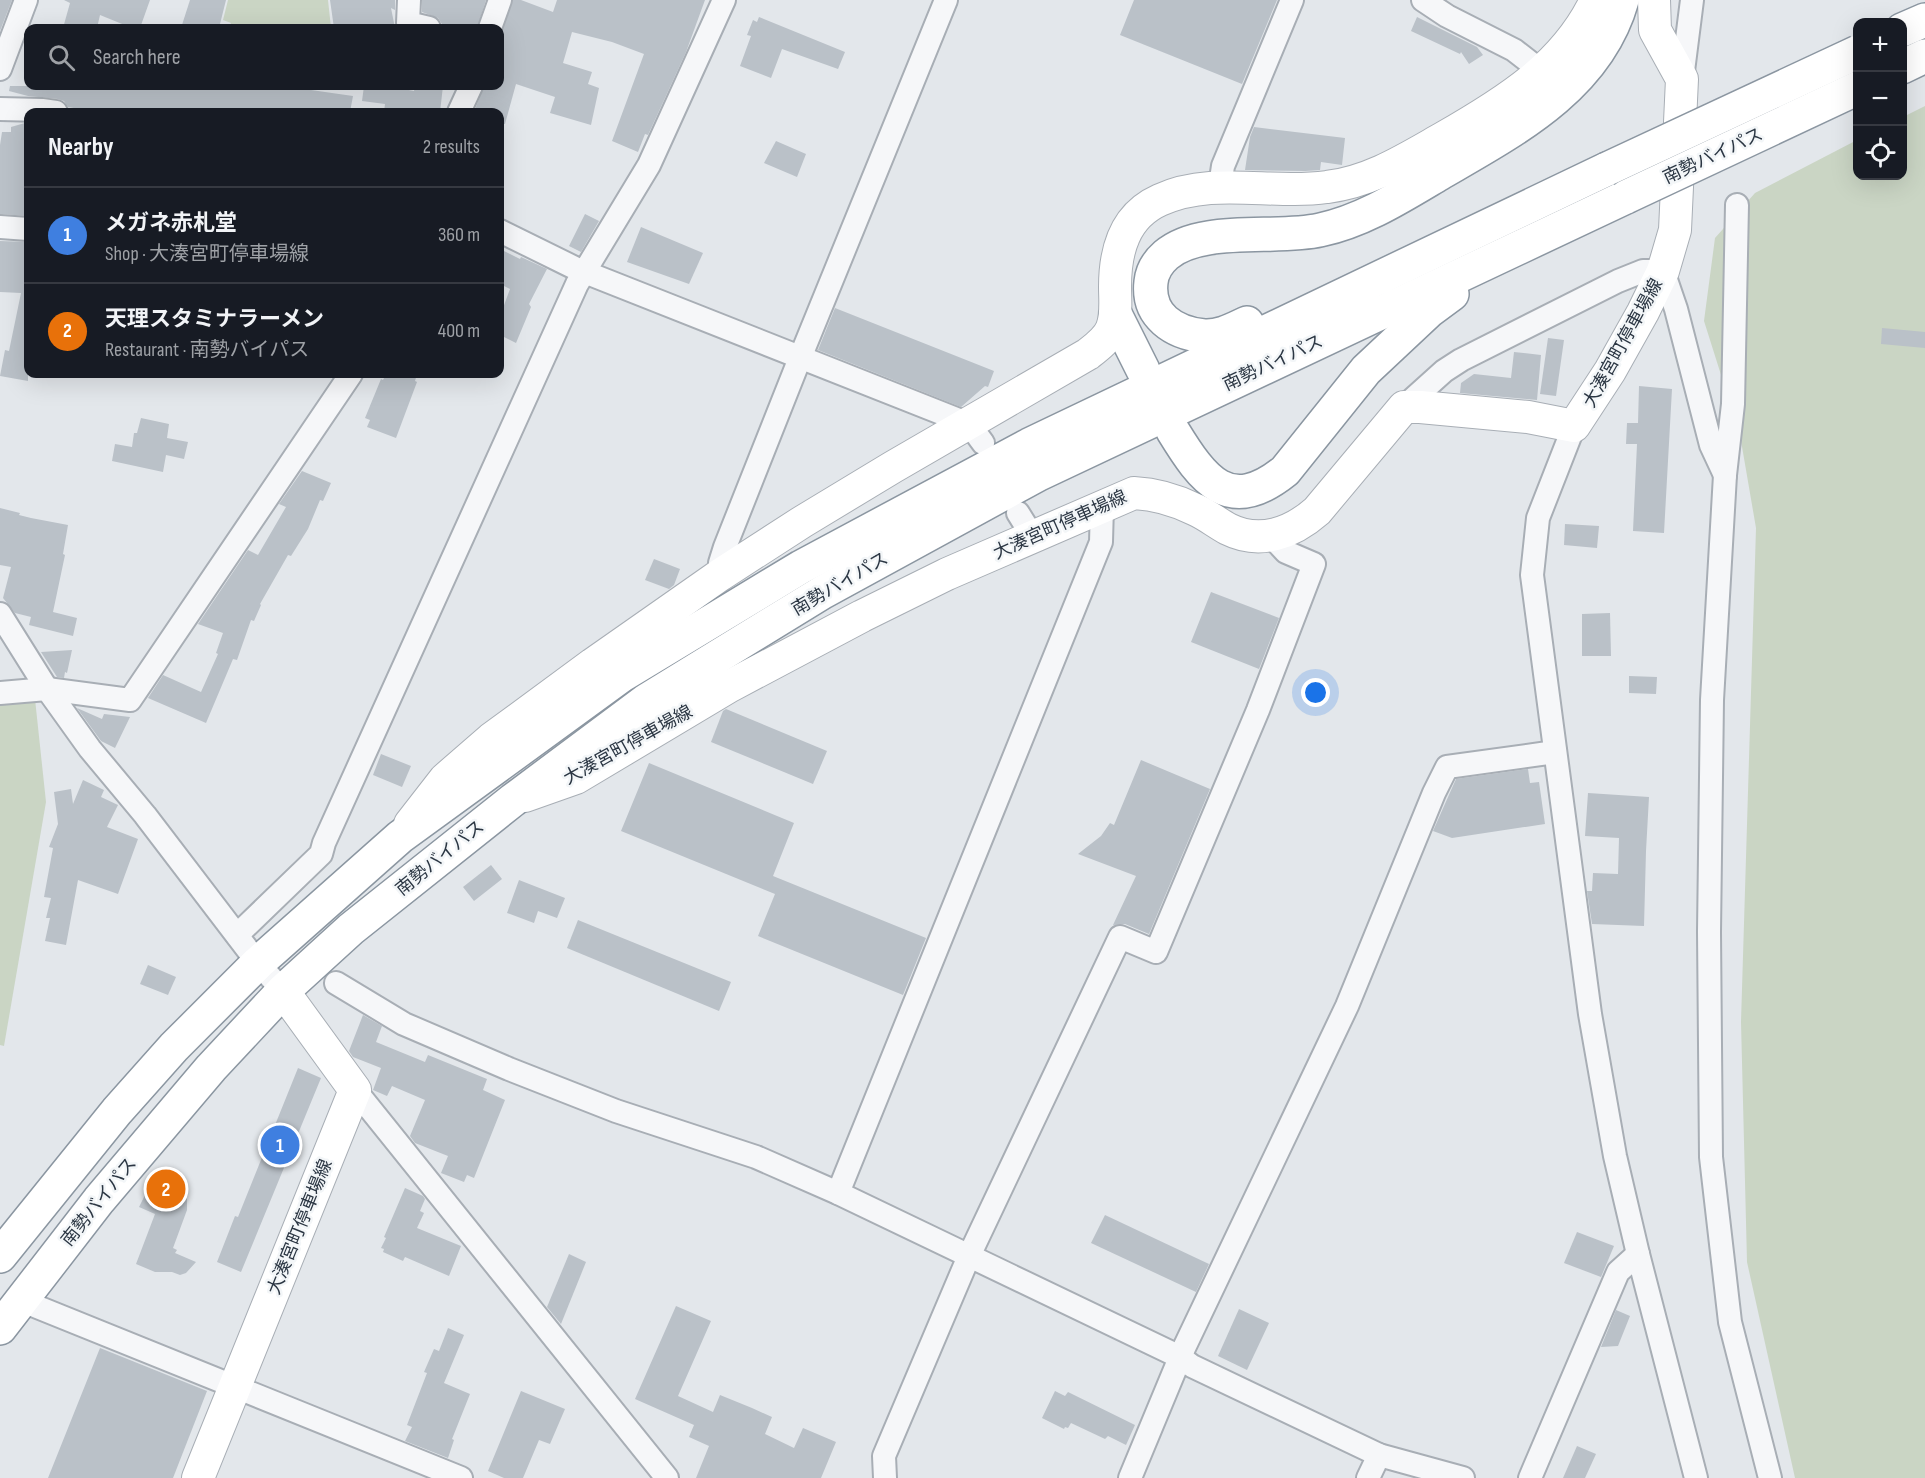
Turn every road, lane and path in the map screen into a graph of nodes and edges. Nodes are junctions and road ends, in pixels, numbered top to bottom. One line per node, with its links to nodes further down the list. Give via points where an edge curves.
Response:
1 (26, 0): 19 (street)
2 (408, 0): 13 (street, via 408,23)
3 (500, 0): 14 (street)
4 (724, 0): 34 (street, via 649,165)
5 (946, 0): 37 (street)
6 (1292, 0): 28 (street, via 1223,166)
7 (1423, 0): 20 (street, via 1514,50)
8 (1596, 0): 20 (main road, via 1580,30)
9 (1622, 0): 27 (highway, via 1605,40 1586,69 1522,126 1405,194 1339,225 1291,235 1204,238 1176,247 1164,256 1151,277 1151,301 1164,322 1183,332 1206,336 1227,332 1523,194)
10 (1654, 0): 21 (main road, via 1655,30)
11 (1692, 0): 21 (street)
12 (1925, 20): 15 (highway)
13 (412, 24)
14 (491, 24)
15 (1907, 28)
16 (1853, 54): 27 (highway, 南勢バイパス, bridge)
17 (1925, 56): 18 (highway)
18 (1907, 65)
19 (0, 69)
20 (1541, 71): 28 (main road, via 1502,104 1369,177 1327,187)
21 (1682, 79): 35 (main road, 大湊宮町停車場線, via 1675,230)
22 (469, 90): 25 (street)
23 (1853, 90): 29 (highway, 南勢バイパス, bridge)
24 (0, 108): 26 (street)
25 (461, 108)
26 (24, 109)
27 (1607, 169): 53 (highway, 南勢バイパス, via 1029,445 801,567 621,676)
28 (1220, 186): 36 (main road, via 1159,200 1135,217 1120,241 1115,265)
29 (1626, 197): 42 (highway, via 1533,256 1453,293 1429,311 1366,370 1286,471 1273,481 1245,491 1223,489 1204,476); 52 (highway, 南勢バイパス, via 1039,474 823,592 647,700)
30 (1737, 205): 44 (street, via 1733,404)
31 (0, 227): 32 (street)
32 (24, 229)
33 (504, 233): 34 (street)
34 (586, 271): 37 (street); 54 (street, via 572,294 321,854)
35 (1663, 271): 40 (street, via 1643,271 1618,281 1461,360); 41 (main road, 大湊宮町停車場線, via 1610,371); 44 (street, via 1711,445)
36 (1116, 315): 38 (highway); 43 (main road, via 1103,342)
37 (800, 358): 43 (street); 47 (street, via 725,548)
38 (1143, 370)
39 (348, 378): 49 (street, via 130,700)
40 (1404, 407): 41 (main road, 大湊宮町停車場線, via 1528,417); 46 (main road, 大湊宮町停車場線, via 1317,511 1303,523)
41 (1574, 426): 51 (street, via 1538,519 1532,575)
42 (1173, 431)
43 (976, 434): 47 (main road, via 802,522)
44 (1725, 475): 77 (street, via 1712,700 1711,1157 1730,1322)
45 (1102, 506): 46 (main road, 大湊宮町停車場線, via 1134,493 1152,494 1196,510 1236,532 1252,537); 52 (main road, 大湊宮町停車場線, via 1026,525 937,580 730,686 576,778); 59 (street, via 1101,542)
46 (1271, 536): 62 (street, via 1286,552 1314,564 1253,721 1156,952 1120,937)
47 (720, 575): 53 (main road, via 491,739 445,779)
48 (0, 614): 49 (street)
49 (47, 689): 50 (street); 54 (street)
50 (0, 693)
51 (1555, 752): 60 (street, via 1590,1014 1615,1156); 65 (street, via 1447,767 1347,1006)
52 (513, 800): 57 (highway, 南勢バイパス, via 351,929)
53 (400, 837): 55 (highway, 南勢バイパス)
54 (237, 934): 55 (street)
55 (258, 963): 57 (street); 61 (highway, 南勢バイパス, via 117,1111)
56 (336, 983): 59 (street, via 404,1024 509,1069 616,1111 756,1157)
57 (283, 991): 58 (main road); 63 (highway, 南勢バイパス, via 211,1068)
58 (355, 1090): 66 (main road, 大湊宮町停車場線); 70 (street)
59 (838, 1193): 62 (street)
60 (1638, 1254): 75 (street, via 1618,1272); 76 (street)
61 (0, 1256)
62 (969, 1256): 65 (street); 71 (street, via 884,1456)
63 (20, 1300): 64 (highway, 南勢バイパス); 66 (street)
64 (0, 1328)
65 (1180, 1357): 67 (street); 72 (street)
66 (236, 1387): 68 (main road, 大湊宮町停車場線); 69 (street)
67 (1379, 1455): 73 (street); 74 (street)
68 (198, 1478)
69 (461, 1478)
70 (667, 1478)
71 (885, 1478)
72 (1130, 1478)
73 (1368, 1478)
74 (1463, 1478)
75 (1530, 1478)
76 (1696, 1478)
77 (1770, 1478)

